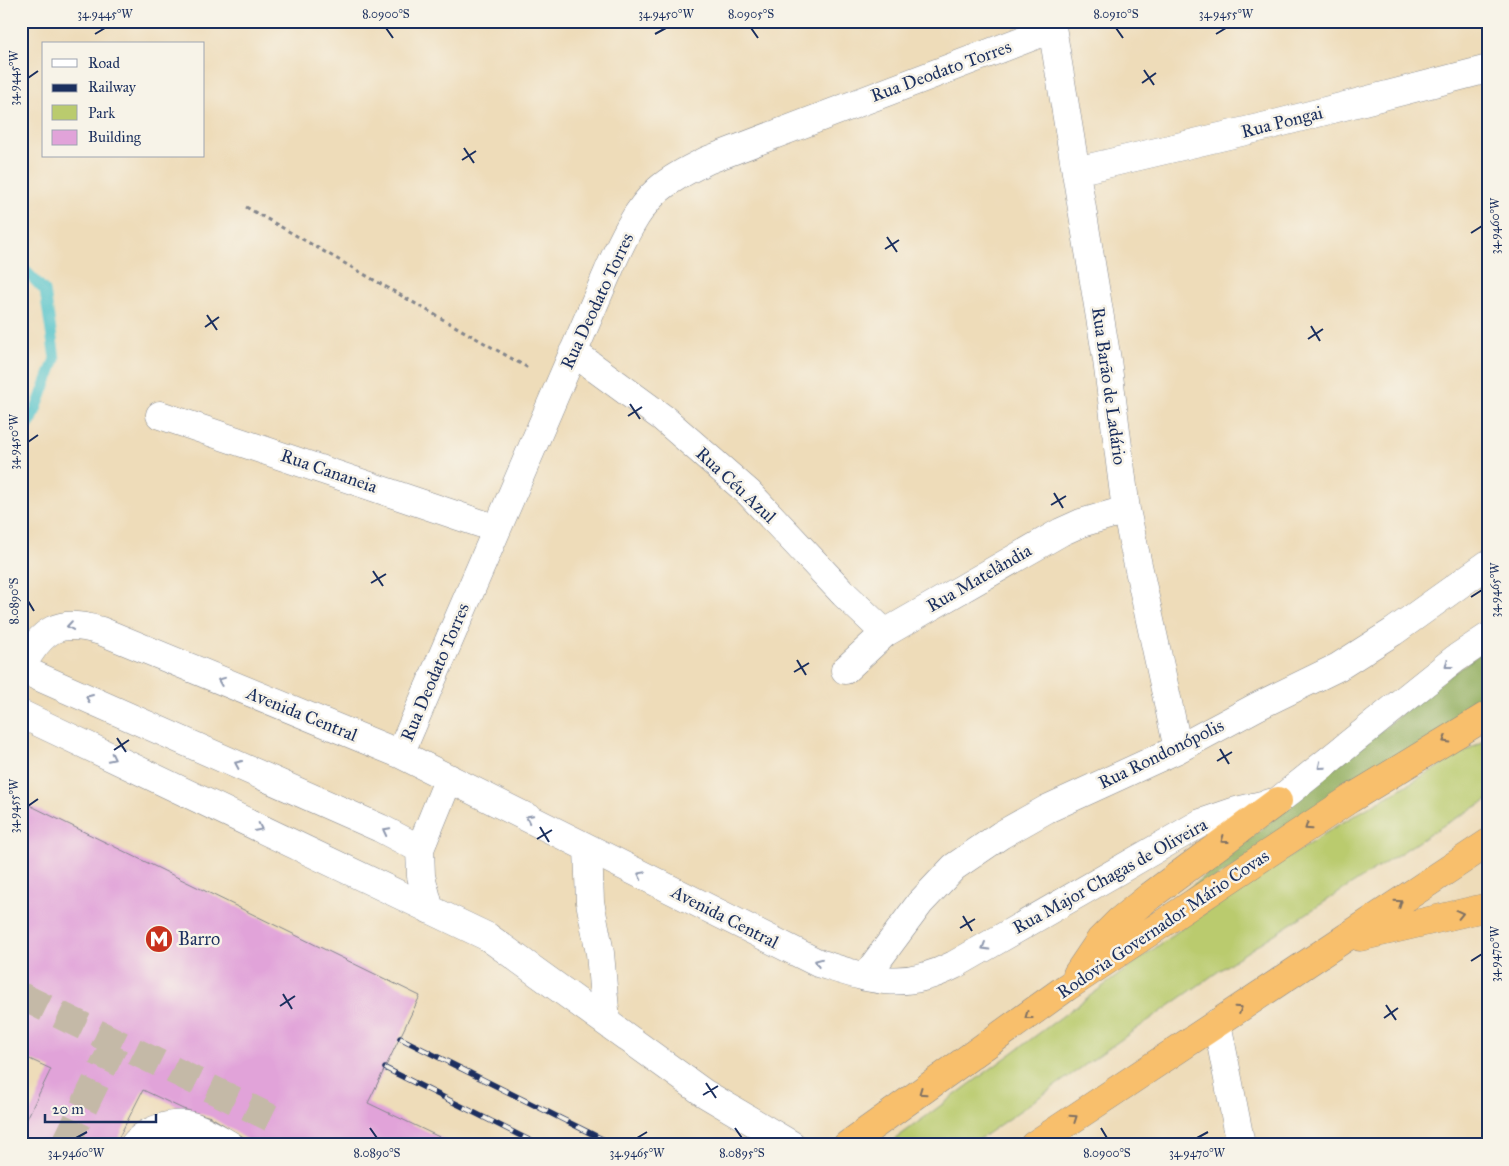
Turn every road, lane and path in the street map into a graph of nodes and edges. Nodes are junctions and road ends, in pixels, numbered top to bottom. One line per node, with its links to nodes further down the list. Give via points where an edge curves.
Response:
1 (1051, 25): 3 (street, Rua Barão de Ladário); 5 (street, Rua Deodato Torres, via 790,127 675,176 656,191 622,241)
2 (1488, 69): 3 (street, Rua Pongai, via 1271,126)
3 (1076, 171): 8 (street, Rua Barão de Ladário, via 1107,360)
4 (246, 207): 6 (path)
5 (573, 352): 6 (street, Rua Deodato Torres); 11 (street, Rua Céu Azul, via 663,418 749,493)
6 (558, 386): 9 (street, Rua Deodato Torres)
7 (160, 415): 9 (street, Rua Cananeia)
8 (1126, 510): 11 (street, Rua Matelândia, via 1061,532); 17 (street, Rua Barão de Ladário)
9 (497, 529): 18 (street, Rua Deodato Torres)
10 (1488, 564): 17 (street, Rua Rondonópolis, via 1338,667)
11 (885, 634): 14 (street, Rua Matelândia)
12 (1488, 637): 20 (street, Rua Major Chagas de Oliveira, one-way to 20, via 1455,659)
13 (21, 668): 18 (street, Avenida Central, one-way to 13, via 102,631 80,625 45,634); 23 (street, Avenida Central, one-way to 13, via 380,828)
14 (845, 670)
15 (21, 714): 25 (street, one-way to 25)
16 (1488, 715): 28 (highway, Rodovia Governador Mário Covas, one-way to 28, via 1350,799)
17 (1178, 749): 27 (street, Rua Rondonópolis, via 1047,809 1000,834 954,867 920,903)
18 (400, 754): 19 (street, Avenida Central)
19 (449, 778): 22 (street, Avenida Central, one-way to 19); 23 (street)
20 (1278, 801): 27 (street, Rua Major Chagas de Oliveira, one-way to 27, via 1201,823 932,976 911,981); 28 (highway, one-way to 28, via 1119,921 1100,940)
21 (1488, 844): 26 (highway, one-way to 21)
22 (588, 848): 27 (street, Avenida Central, one-way to 22, via 818,963); 29 (street, via 590,902 600,953)
23 (420, 849): 25 (street, via 421,876)
24 (1488, 907): 26 (highway, one-way to 24)
25 (430, 910): 29 (street, via 488,937)
26 (1344, 940): 30 (highway, one-way to 26)
27 (865, 977)
28 (1067, 987): 34 (highway, Rodovia Governador Mário Covas, one-way to 34)
29 (606, 1021): 33 (street, via 704,1093)
30 (1217, 1023): 35 (highway, one-way to 30); 36 (street)
31 (134, 1145): 32 (street, via 156,1129 176,1125 194,1126)
32 (230, 1145)
33 (792, 1145)
34 (847, 1145)
35 (1034, 1145)
36 (1241, 1145)

